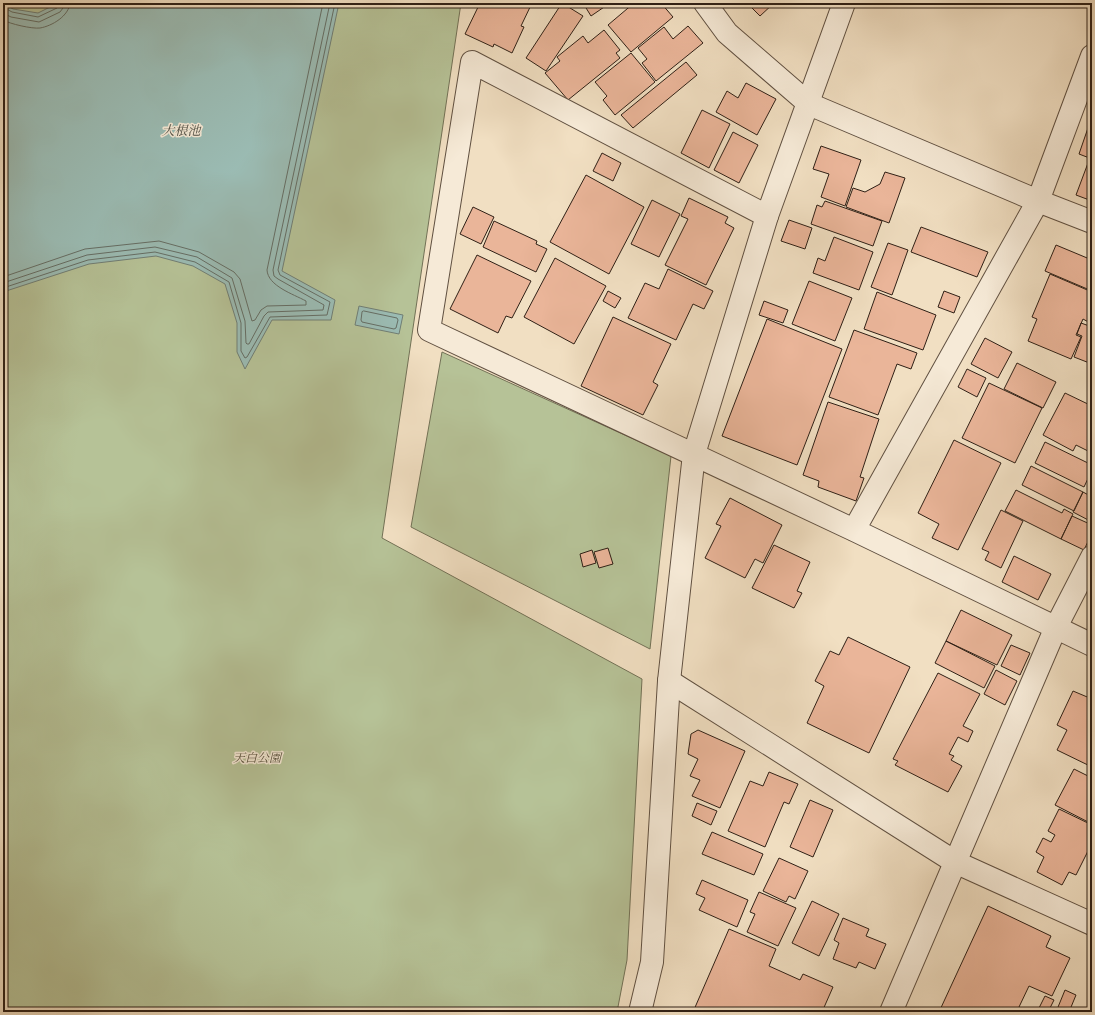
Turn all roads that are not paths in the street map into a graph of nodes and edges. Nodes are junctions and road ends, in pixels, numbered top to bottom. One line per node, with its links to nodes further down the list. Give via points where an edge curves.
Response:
1 (705, 3): 4 (street, via 726,33)
2 (844, 3): 4 (street)
3 (1092, 56): 5 (street)
4 (809, 104): 5 (street); 6 (street)
5 (1038, 201): 7 (street); 9 (street)
6 (767, 216): 8 (street); 8 (street, via 472,62 429,330)
7 (1092, 222)
8 (694, 454): 9 (street); 13 (street)
9 (854, 530): 11 (street)
10 (1092, 557): 11 (street)
11 (1056, 627): 12 (street); 14 (street)
12 (1092, 645)
13 (669, 681): 14 (street); 16 (street, via 652,962)
14 (955, 862): 15 (street); 17 (street)
15 (1092, 924)
16 (640, 1012)
17 (891, 1012)

